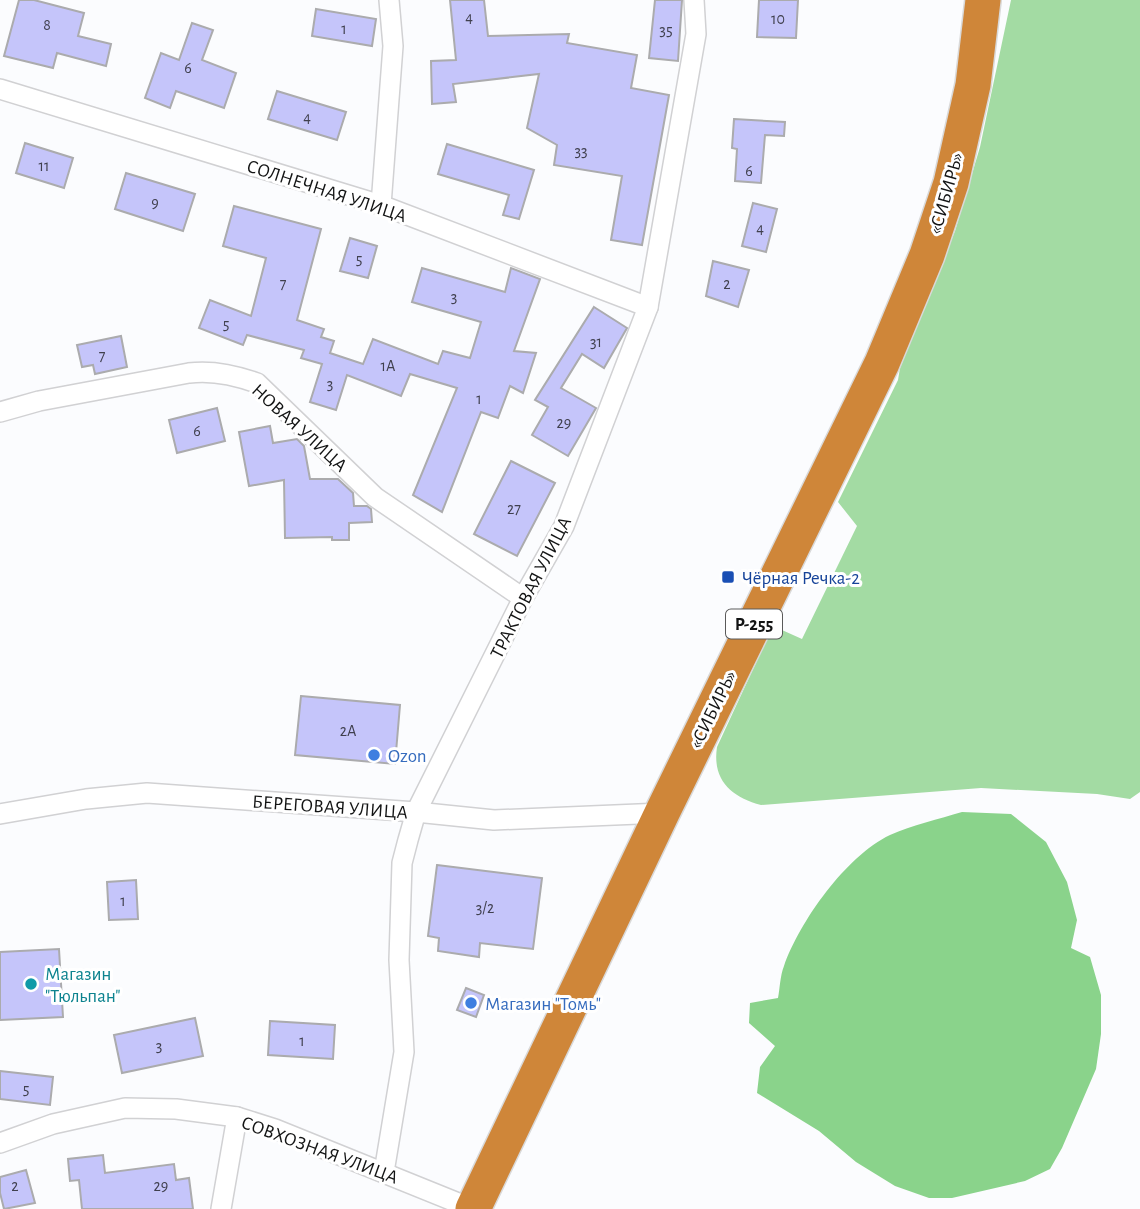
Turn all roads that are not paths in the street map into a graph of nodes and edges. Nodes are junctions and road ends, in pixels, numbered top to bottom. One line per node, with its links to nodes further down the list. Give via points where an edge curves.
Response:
1 (389, 0): 5 (street, via 393,46)
2 (694, 0): 6 (street, ТРАКТОВАЯ УЛИЦА, via 696,34)
3 (982, 0): 10 (highway, «СИБИРЬ» / Р-255, via 973,85 951,183 927,255 882,363)
4 (0, 89): 5 (street, СОЛНЕЧНАЯ УЛИЦА)
5 (381, 205): 6 (street, СОЛНЕЧНАЯ УЛИЦА)
6 (648, 307): 8 (street, ТРАКТОВАЯ УЛИЦА, via 564,526)
7 (0, 412): 8 (street, НОВАЯ УЛИЦА, via 189,373 241,377 257,383 375,497)
8 (523, 598): 9 (street, ТРАКТОВАЯ УЛИЦА)
9 (416, 812): 10 (street, БЕРЕГОВАЯ УЛИЦА, via 494,820); 11 (street, БЕРЕГОВАЯ УЛИЦА, via 147,793); 14 (street, ТРАКТОВАЯ УЛИЦА, via 402,863 399,960 404,1052)
10 (662, 813): 16 (highway, «СИБИРЬ» / Р-255)
11 (0, 814)
12 (237, 1117): 13 (street, СОВХОЗНАЯ УЛИЦА, via 125,1108 53,1124); 14 (street, СОВХОЗНАЯ УЛИЦА); 15 (street)
13 (0, 1143)
14 (384, 1172): 16 (street, СОВХОЗНАЯ УЛИЦА)
15 (221, 1209)
16 (473, 1209)

